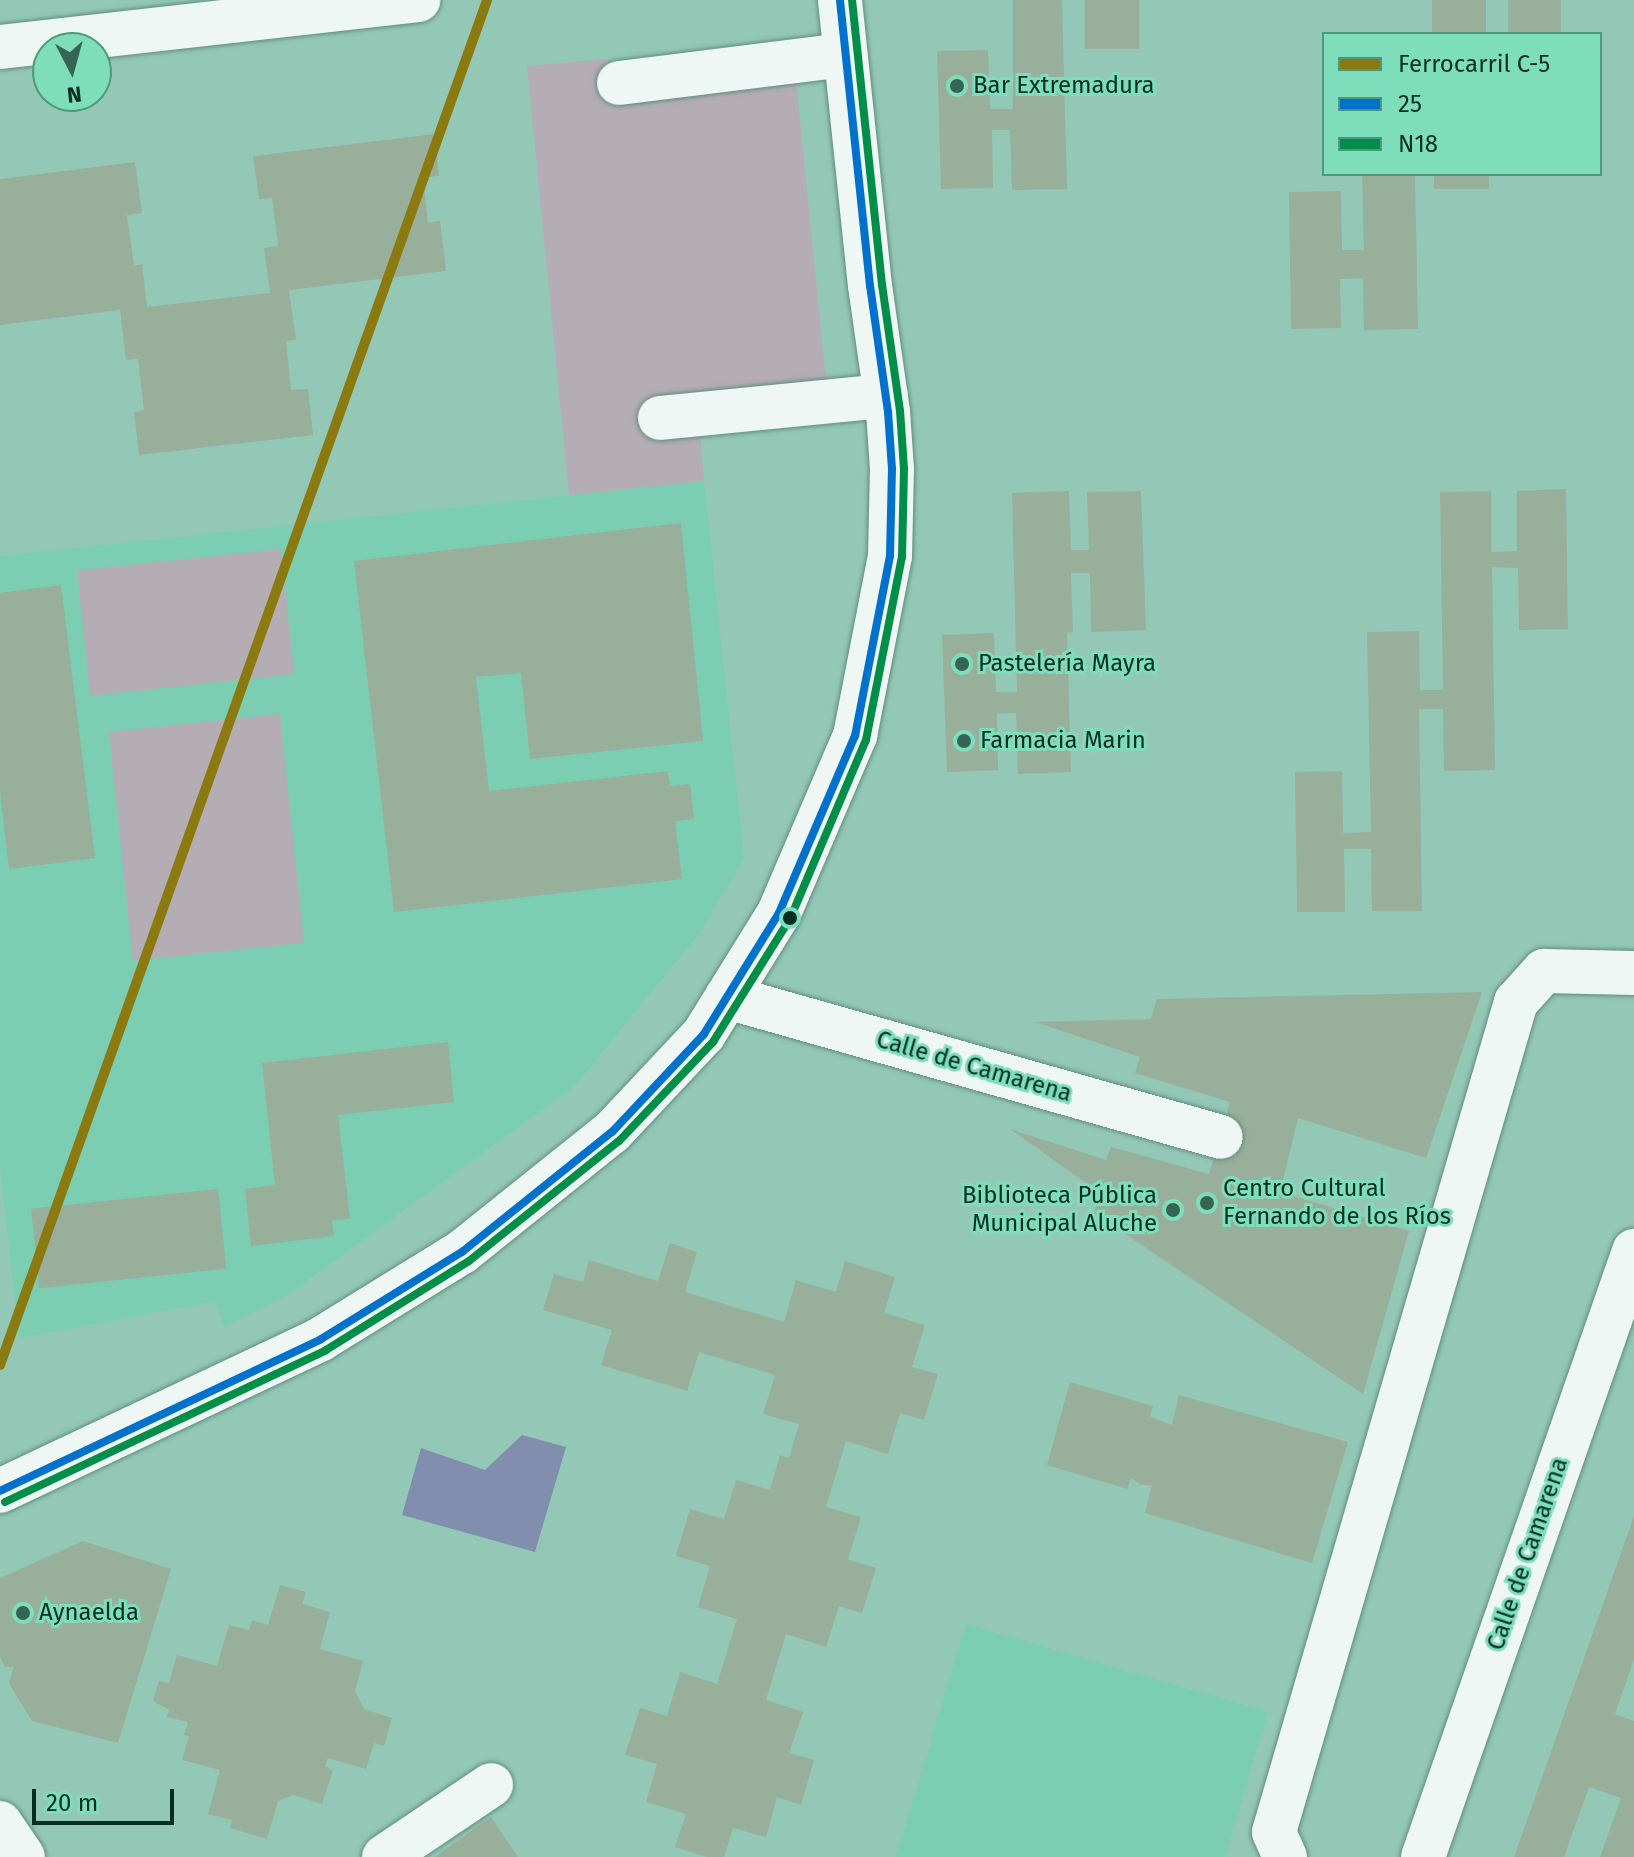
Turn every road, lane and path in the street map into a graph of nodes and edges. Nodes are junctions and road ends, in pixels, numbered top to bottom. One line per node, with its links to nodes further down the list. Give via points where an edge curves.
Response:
1 (418, 0): 3 (street)
2 (840, 0): 4 (street)
3 (0, 47)
4 (845, 55): 5 (street); 6 (street)
5 (619, 83)
6 (886, 396): 7 (street); 9 (street, via 892,469 890,556 855,736 779,913)
7 (660, 418)
8 (1634, 973): 17 (street, via 1544,971 1516,1002 1274,1832)
9 (727, 997): 10 (street, Calle de Camarena); 12 (street, via 704,1034 612,1132 462,1252 321,1339)
10 (1221, 1137)
11 (1634, 1251): 18 (street, Calle de Camarena)
12 (0, 1491)
13 (491, 1785): 16 (street)
14 (0, 1823): 15 (street)
15 (23, 1857)
16 (384, 1857)
17 (1285, 1857)
18 (1423, 1857)

